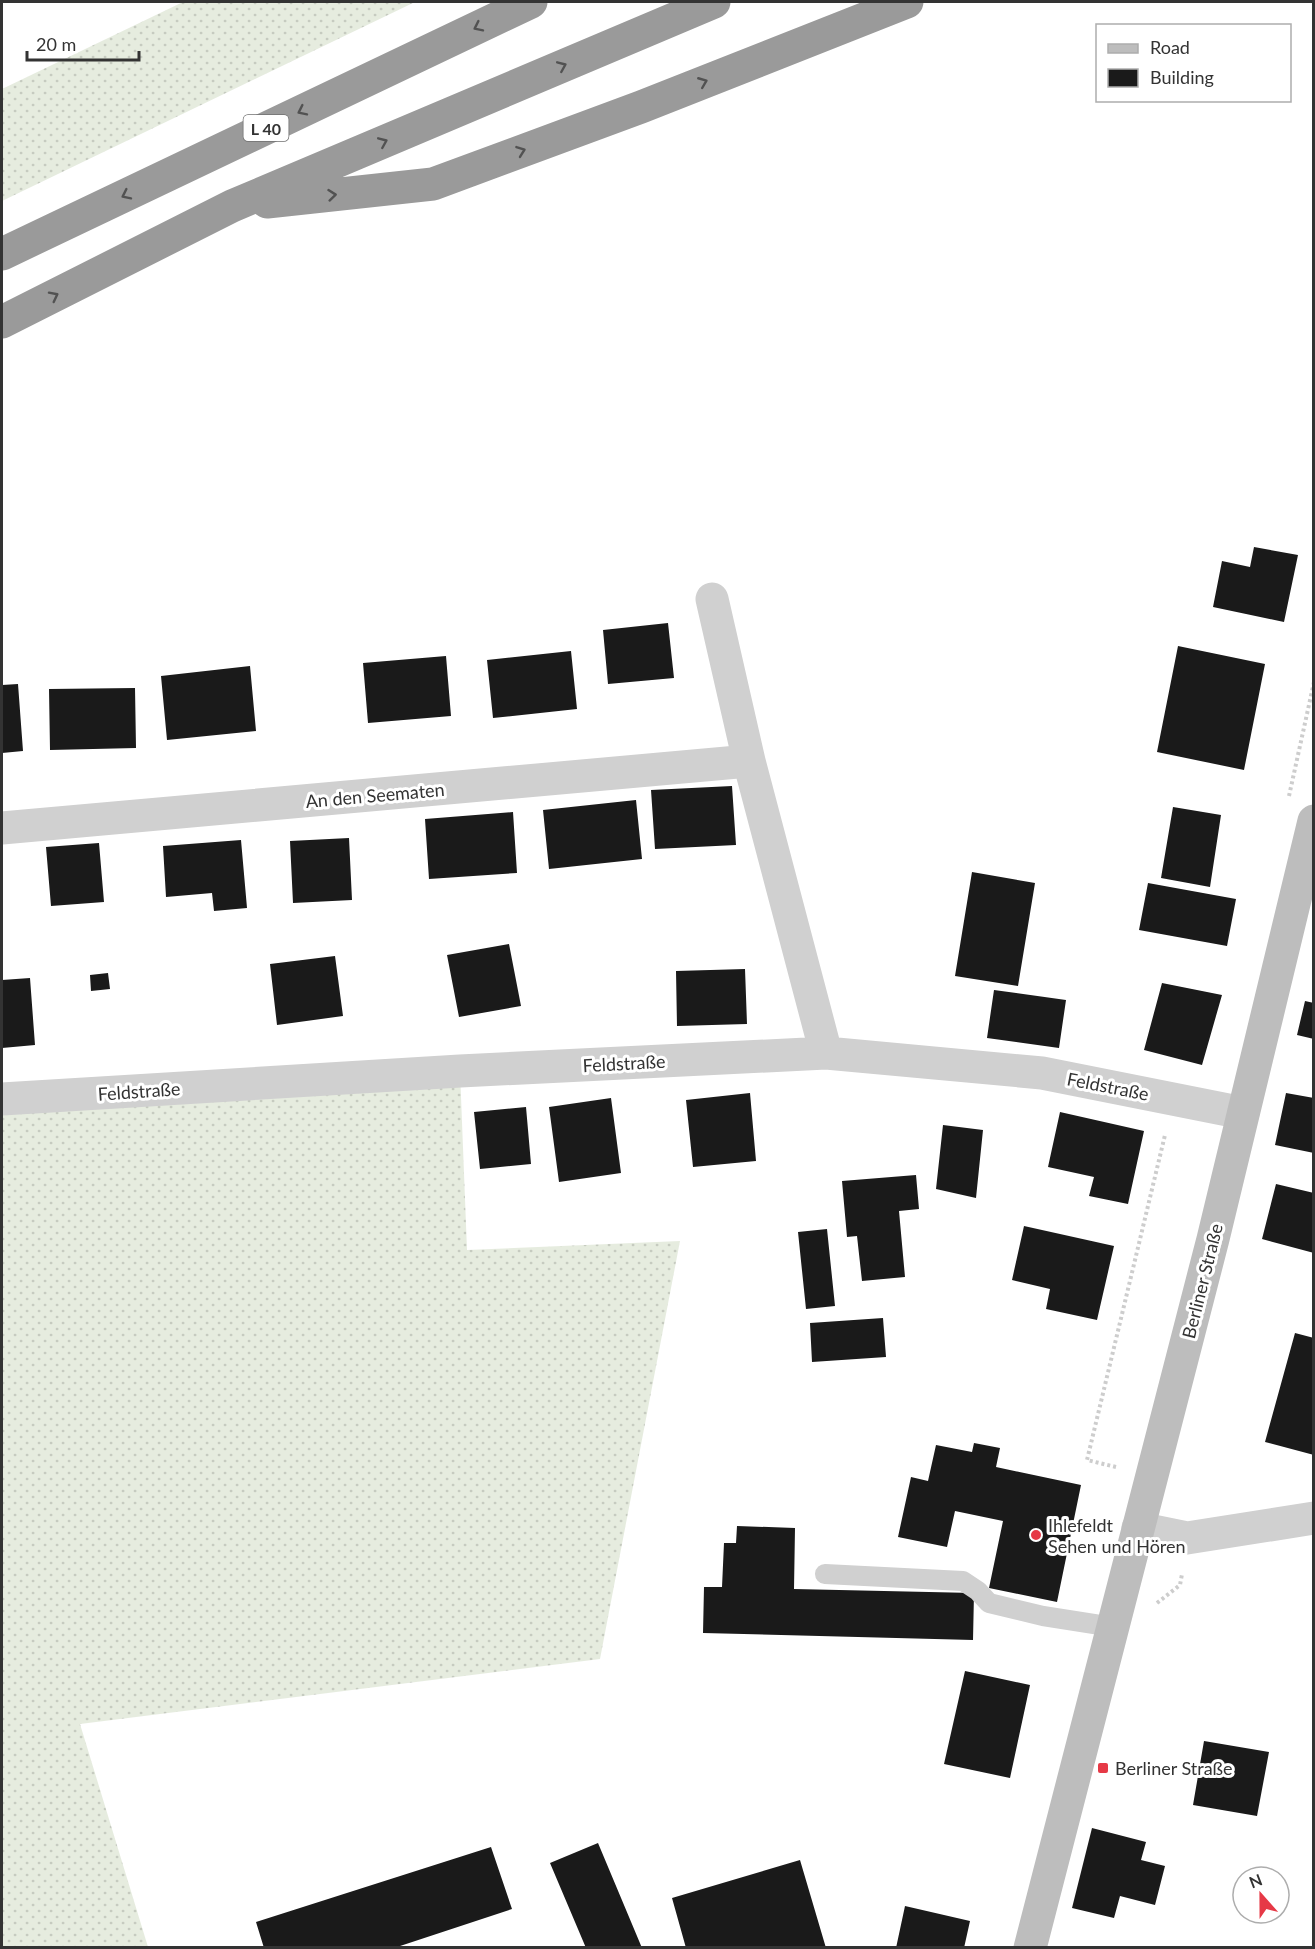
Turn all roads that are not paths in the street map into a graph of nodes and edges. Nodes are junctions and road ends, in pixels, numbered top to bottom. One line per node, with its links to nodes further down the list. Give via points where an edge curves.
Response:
1 (531, 2): 5 (highway, L 40, one-way to 5)
2 (714, 2): 4 (highway, one-way to 2)
3 (908, 2): 4 (highway, one-way to 3, via 433,184)
4 (232, 206): 6 (highway, one-way to 4)
5 (2, 255)
6 (2, 322)
7 (712, 599): 8 (street)
8 (749, 762): 10 (street, An den Seematen); 11 (street)
9 (1314, 821): 13 (main road, Berliner Straße)
10 (2, 828)
11 (826, 1053): 12 (street, Feldstraße); 13 (street, Feldstraße, via 1042,1073)
12 (2, 1100)
13 (1243, 1113): 15 (main road, Berliner Straße)
14 (1314, 1518): 15 (street, via 1187,1539)
15 (1138, 1528): 17 (main road, Berliner Straße)
16 (825, 1574): 17 (lane, via 963,1581 989,1603)
17 (1113, 1627): 18 (main road, Berliner Straße)
18 (1030, 1947)

